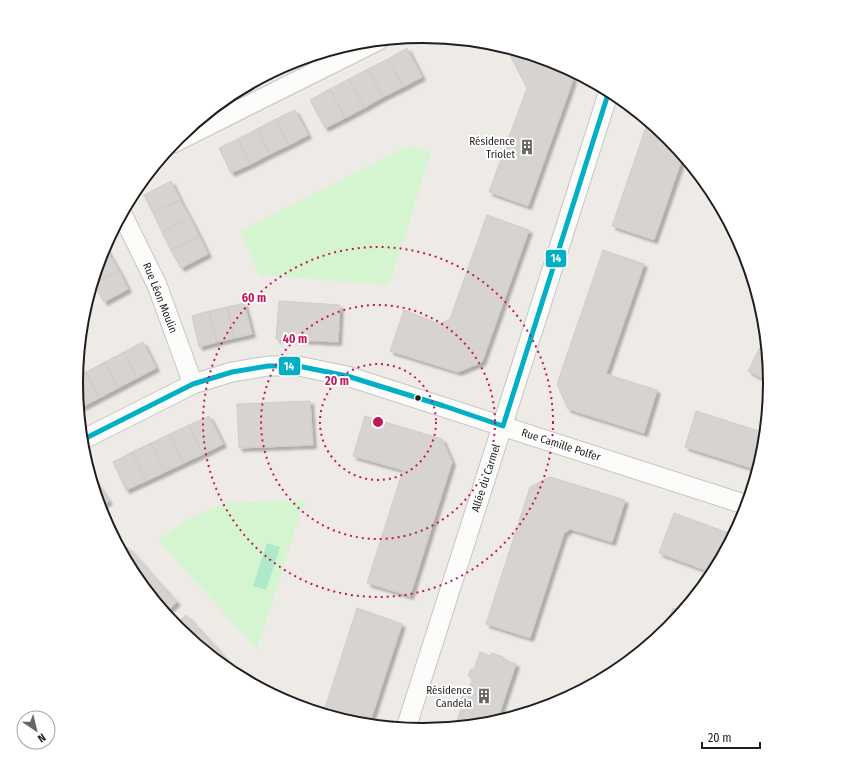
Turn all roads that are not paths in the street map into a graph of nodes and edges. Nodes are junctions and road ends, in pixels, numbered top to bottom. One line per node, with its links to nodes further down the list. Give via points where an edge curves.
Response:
1 (359, 50): 3 (street)
2 (607, 97): 6 (street, Allée du Carmel)
3 (200, 126)
4 (125, 220): 5 (street, Rue Léon Moulin, via 157,285)
5 (193, 384): 6 (street, Rue Camille Polfer, via 232,372 268,366 298,366 347,376); 7 (street, Rue Camille Polfer)
6 (503, 426): 8 (street, Rue Camille Polfer); 9 (street, Allée du Carmel)
7 (88, 437)
8 (741, 503)
9 (408, 722)

